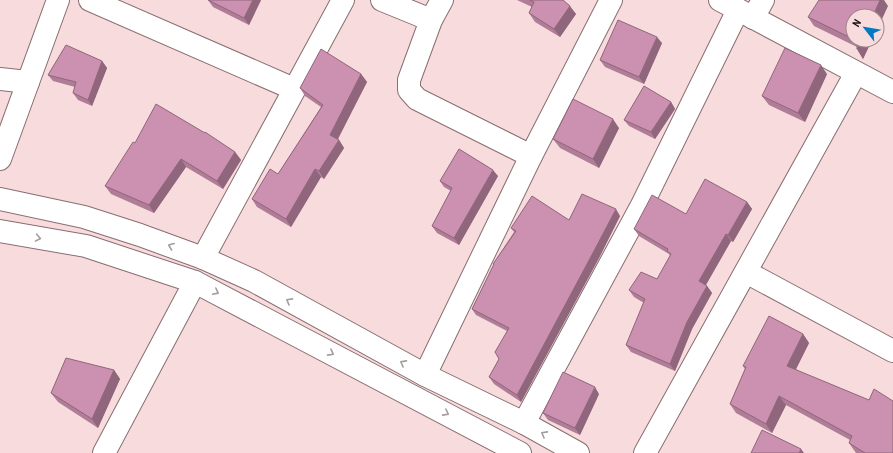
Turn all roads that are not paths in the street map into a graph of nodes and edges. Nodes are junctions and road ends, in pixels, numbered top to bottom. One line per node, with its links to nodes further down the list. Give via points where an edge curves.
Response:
1 (58, 0): 11 (street)
2 (90, 0): 12 (street)
3 (343, 0): 12 (street)
4 (382, 0): 8 (street)
5 (442, 0): 8 (street)
6 (612, 0): 14 (street)
7 (744, 7): 9 (street); 23 (street, via 641,207)
8 (431, 20): 14 (street, via 409,80 409,90 417,99)
9 (856, 73): 13 (street); 19 (street)
10 (0, 79): 11 (street)
11 (28, 82): 15 (street)
12 (294, 89): 18 (street)
13 (893, 92)
14 (531, 156): 22 (street)
15 (0, 159)
16 (0, 199): 18 (street, one-way to 16, via 84,218)
17 (0, 231): 20 (street, one-way to 20, via 86,246)
18 (202, 258): 22 (street, one-way to 18, via 254,281)
19 (746, 272): 21 (street); 27 (street)
20 (195, 282): 24 (street); 25 (street, one-way to 25)
21 (893, 352)
22 (425, 375): 23 (street)
23 (524, 423): 26 (street, one-way to 23)
24 (104, 453)
25 (520, 453)
26 (578, 453)
27 (645, 453)

